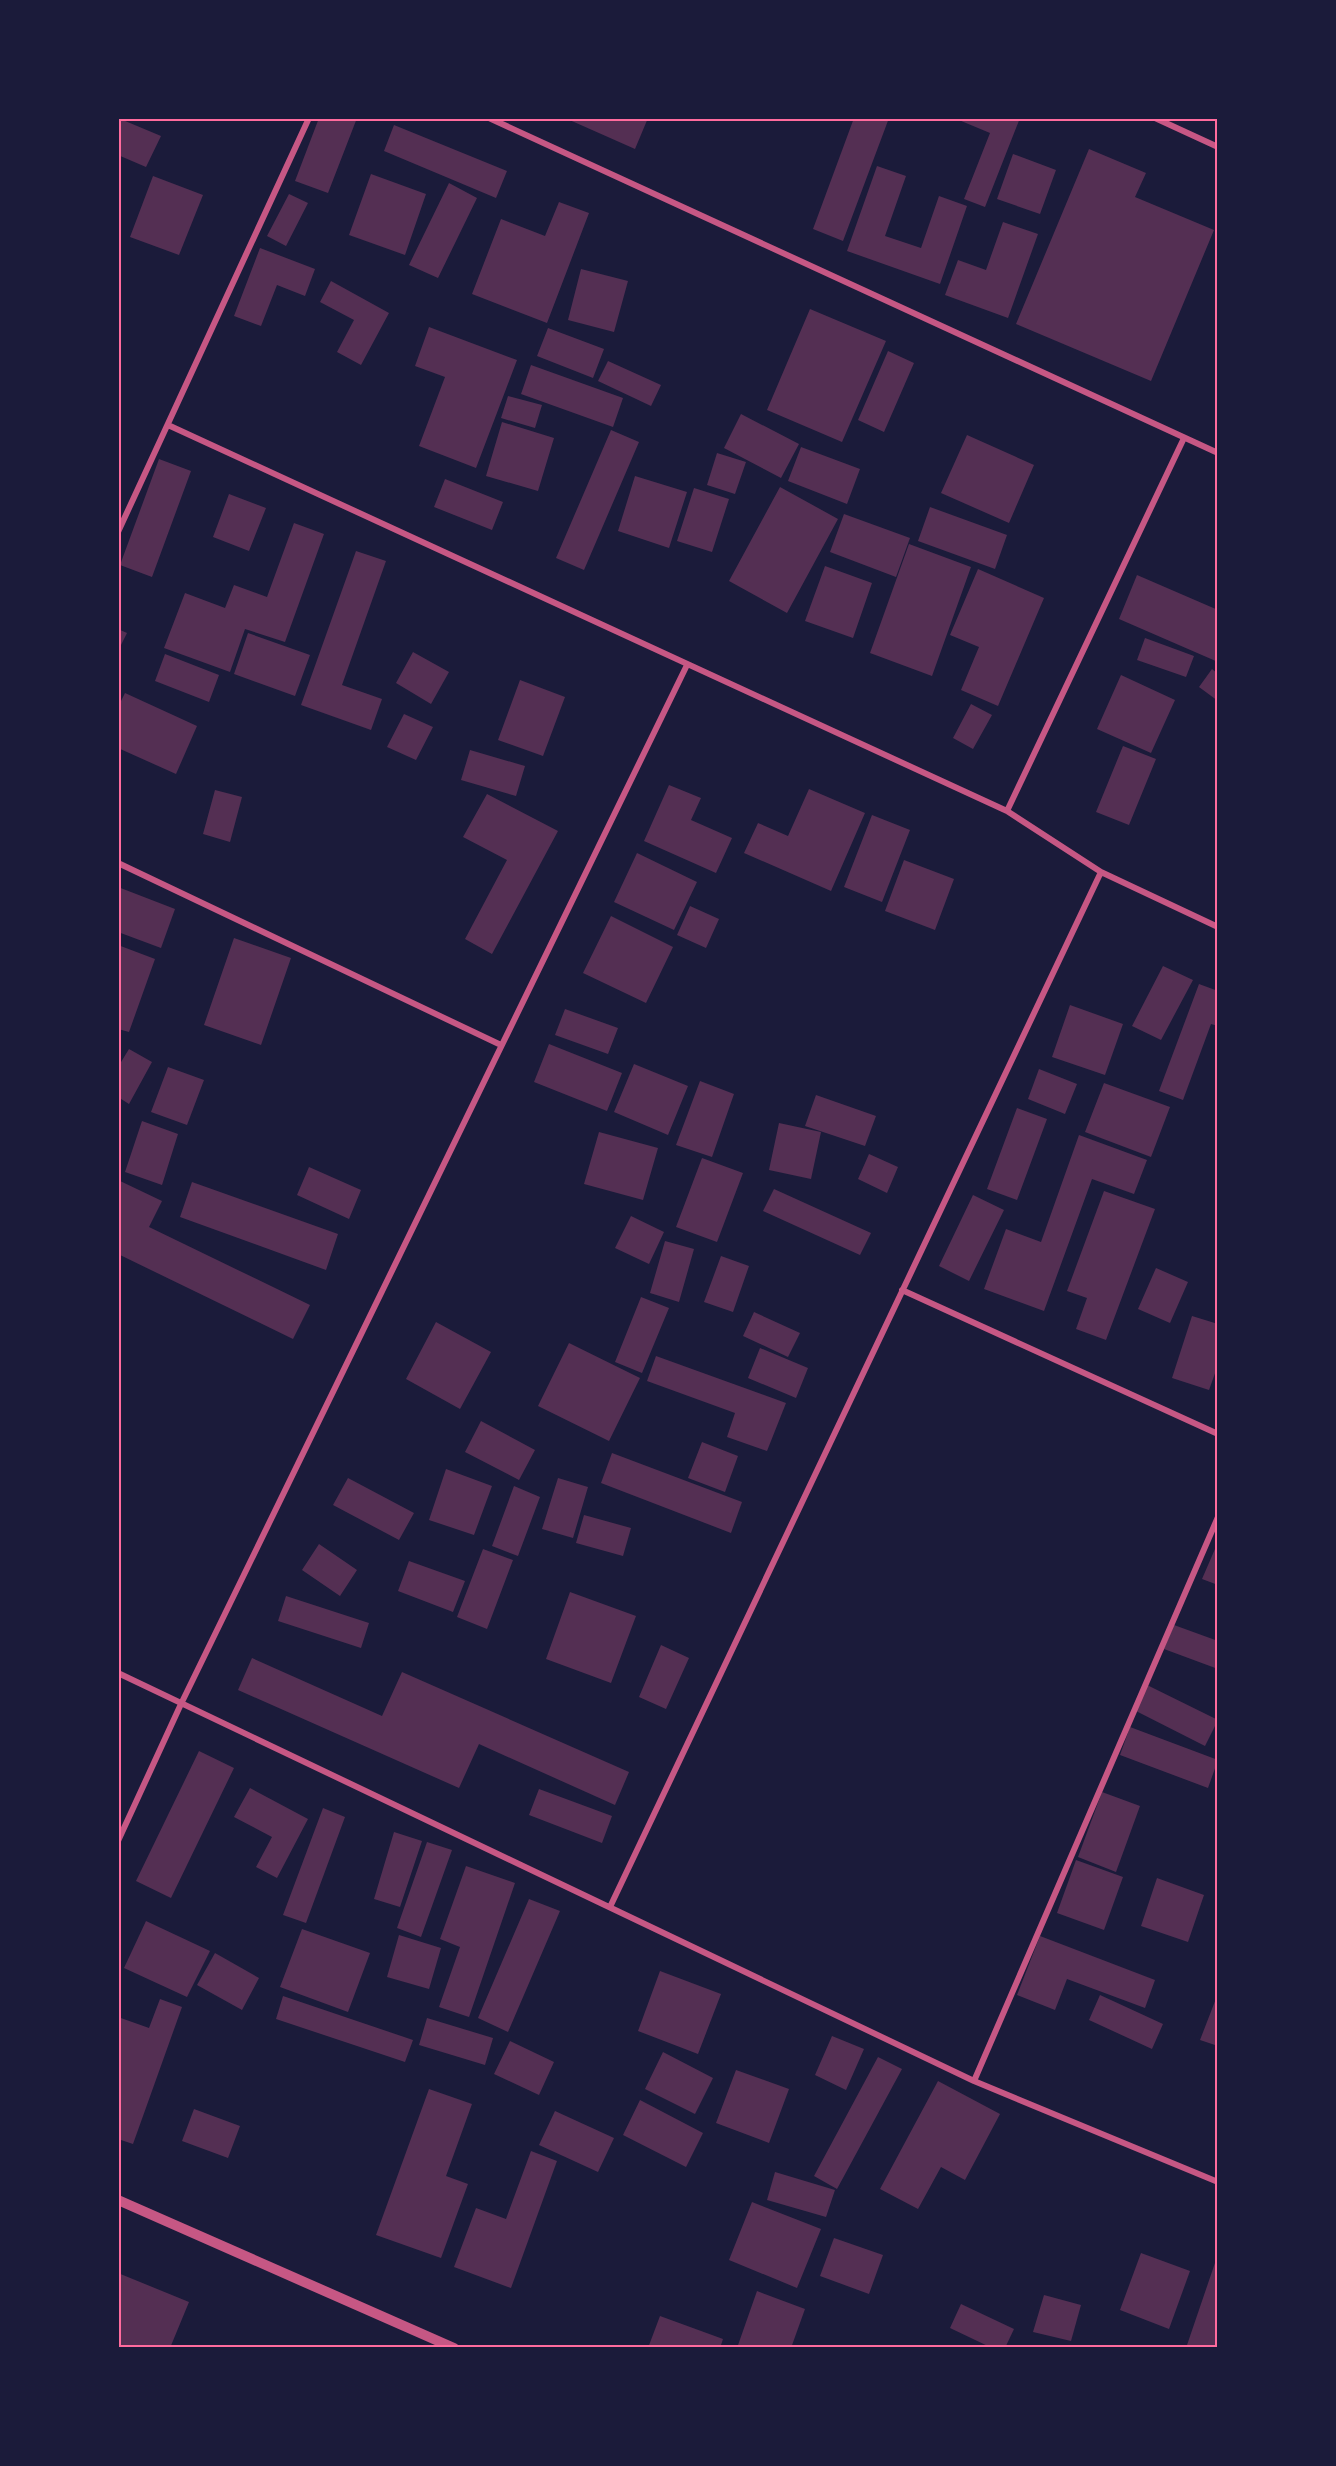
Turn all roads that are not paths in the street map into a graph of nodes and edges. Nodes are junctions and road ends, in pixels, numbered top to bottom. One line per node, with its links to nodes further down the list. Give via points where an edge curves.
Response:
1 (309, 118): 5 (street)
2 (489, 118): 6 (street)
3 (1155, 118): 4 (street)
4 (1218, 147)
5 (168, 425): 8 (street); 9 (street)
6 (1184, 438): 7 (street); 10 (street)
7 (1218, 453)
8 (118, 532)
9 (687, 665): 10 (street); 14 (street)
10 (1007, 811): 12 (street)
11 (118, 863): 14 (street)
12 (1101, 872): 13 (street); 15 (street)
13 (1218, 927)
14 (501, 1045): 19 (street)
15 (902, 1290): 16 (street); 21 (street)
16 (1218, 1434)
17 (1218, 1517): 22 (street)
18 (118, 1673): 19 (street)
19 (181, 1704): 20 (street); 21 (street)
20 (118, 1841)
21 (610, 1907): 22 (street)
22 (974, 2081): 23 (street)
23 (1218, 2182)
24 (118, 2200): 25 (street)
25 (454, 2348)

